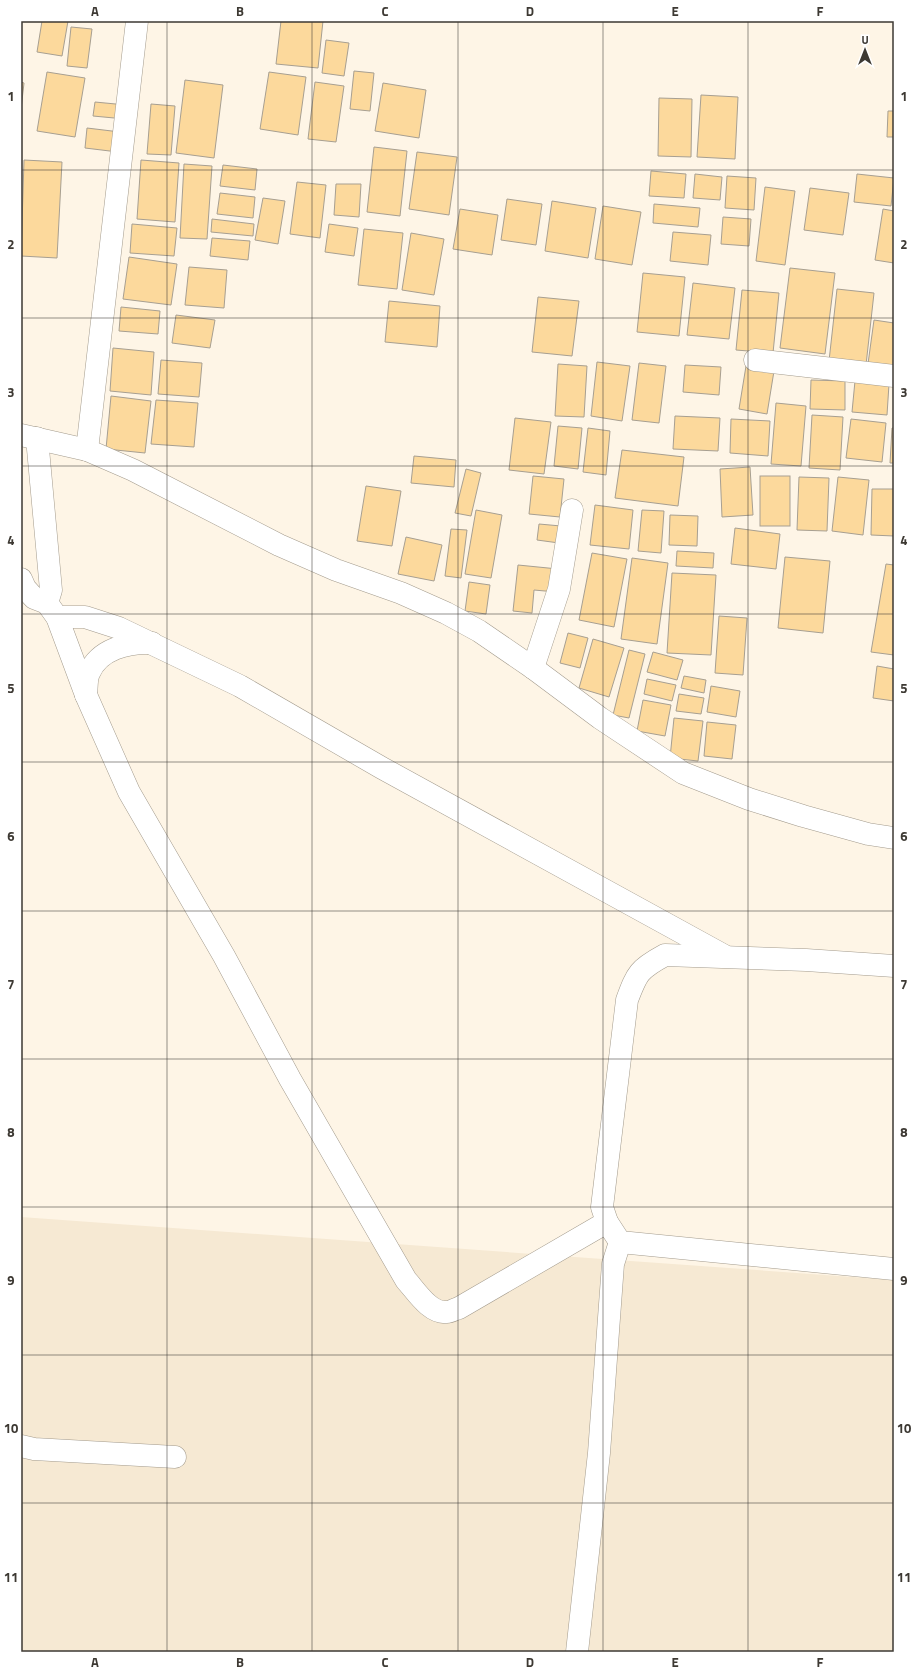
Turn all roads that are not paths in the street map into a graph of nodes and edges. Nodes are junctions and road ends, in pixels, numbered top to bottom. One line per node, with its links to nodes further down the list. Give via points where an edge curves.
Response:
1 (137, 21): 5 (street)
2 (755, 360): 3 (street)
3 (894, 376)
4 (29, 437): 5 (street); 8 (street)
5 (87, 450): 10 (street, via 133,470 279,545 446,613 479,631)
6 (572, 510): 10 (street, via 559,590)
7 (21, 579): 8 (street, via 34,598)
8 (52, 610): 9 (street, via 119,628); 11 (street)
9 (153, 643): 11 (street, via 120,647 103,655 88,674); 13 (street, via 240,686 382,768)
10 (533, 668): 12 (street, via 600,718 683,773 749,799 803,816 868,834)
11 (86, 695): 15 (street, via 129,792 224,956 290,1079 406,1280 432,1308 446,1312 459,1308)
12 (894, 838)
13 (727, 957): 14 (street); 15 (street, via 665,955 647,964 635,978 627,1000 602,1208)
14 (894, 966)
15 (607, 1222): 16 (street)
16 (620, 1242): 17 (street); 20 (street, via 613,1264 599,1453)
17 (894, 1269)
18 (21, 1446): 19 (street, via 34,1449)
19 (175, 1457)
20 (577, 1652)

